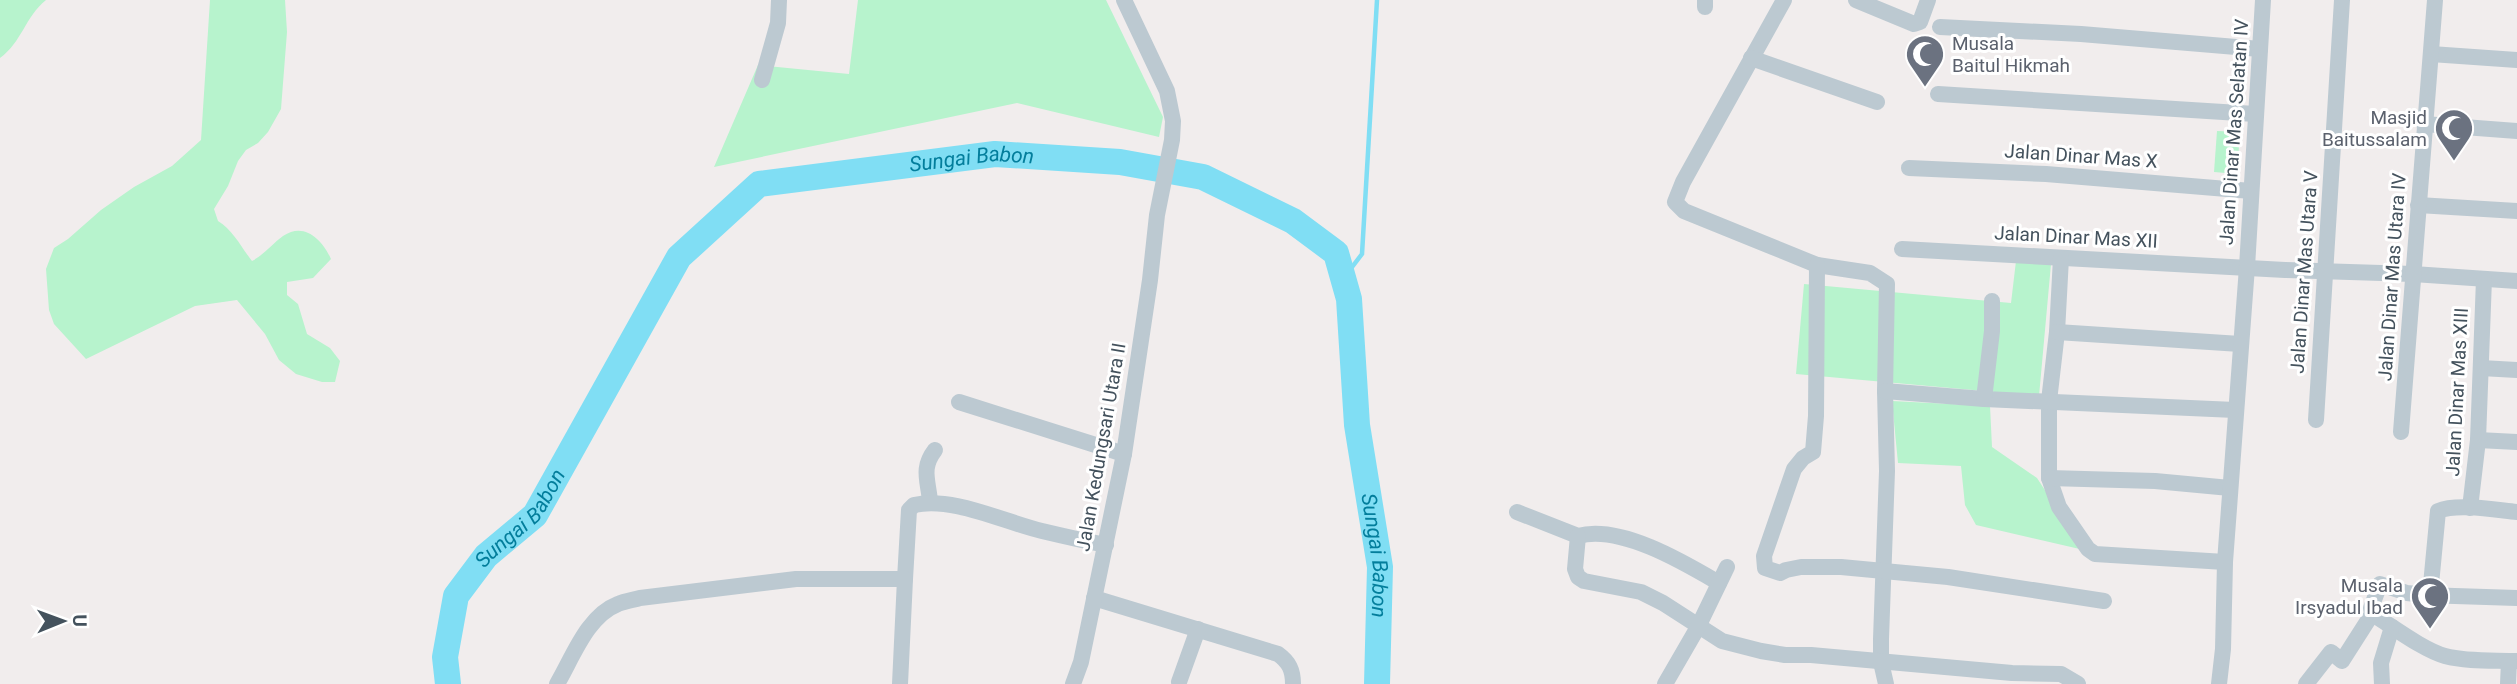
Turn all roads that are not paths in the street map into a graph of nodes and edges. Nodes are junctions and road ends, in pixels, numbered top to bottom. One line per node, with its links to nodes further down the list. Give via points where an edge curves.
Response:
1 (779, 0): 14 (street, via 778,23)
2 (1124, 0): 47 (street, Jalan Kedungsari Utara II, via 1167,91 1173,121)
3 (1856, 0): 4 (street, via 1914,24 1920,22)
4 (1928, 0)
5 (2263, 0): 10 (street, Jalan Dinar Mas Selatan IV)
6 (2342, 0): 28 (street, Jalan Dinar Mas Utara V)
7 (2435, 0): 11 (street, Jalan Dinar Mas Utara IV)
8 (1778, 4): 12 (street)
9 (1940, 27): 10 (street)
10 (2260, 49): 17 (street, Jalan Dinar Mas Selatan IV)
11 (2431, 54): 13 (street); 18 (street, Jalan Dinar Mas Utara IV)
12 (1751, 58): 16 (street); 26 (street, via 1675,202 1684,211)
13 (2517, 60)
14 (762, 80)
15 (1938, 94): 17 (street)
16 (1877, 102)
17 (2255, 114): 21 (street, Jalan Dinar Mas Selatan IV)
18 (2424, 124): 19 (street); 22 (street, Jalan Dinar Mas Utara IV)
19 (2517, 131)
20 (1909, 168): 21 (street, Jalan Dinar Mas X)
21 (2251, 191): 27 (street, Jalan Dinar Mas Selatan IV)
22 (2418, 205): 23 (street); 29 (street, Jalan Dinar Mas Utara IV)
23 (2517, 211)
24 (1902, 249): 25 (street, Jalan Dinar Mas XII)
25 (2061, 258): 27 (street, Jalan Dinar Mas XII); 33 (street)
26 (1817, 265): 37 (street, via 1870,273 1887,284); 58 (street, via 1813,452 1794,469 1763,562 1765,568 1780,573 1814,566)
27 (2247, 267): 28 (street, Jalan Dinar Mas XII); 34 (street, Jalan Dinar Mas Selatan IV)
28 (2325, 270): 29 (street, Jalan Dinar Mas XII); 42 (street, Jalan Dinar Mas Utara V)
29 (2413, 274): 30 (street, Jalan Dinar Mas XII); 43 (street, Jalan Dinar Mas Utara IV)
30 (2484, 279): 31 (street, Jalan Dinar Mas XII); 35 (street, Jalan Dinar Mas XIII)
31 (2517, 281)
32 (1992, 300): 38 (street)
33 (2057, 332): 34 (street); 39 (street)
34 (2240, 344): 41 (street, Jalan Dinar Mas Selatan IV)
35 (2481, 368): 36 (street); 44 (street, Jalan Dinar Mas XIII)
36 (2517, 370)
37 (1885, 391): 38 (street); 58 (street)
38 (1984, 399): 39 (street)
39 (2049, 401): 41 (street); 48 (street)
40 (959, 402): 47 (street)
41 (2235, 410): 49 (street, Jalan Dinar Mas Selatan IV)
42 (2316, 420)
43 (2402, 432)
44 (2478, 440): 45 (street); 51 (street, Jalan Dinar Mas XIII)
45 (2517, 442)
46 (935, 450): 50 (street, via 925,467)
47 (1125, 454): 55 (street, Jalan Kedungsari Utara II)
48 (2049, 478): 49 (street); 56 (street, via 2059,507 2088,549 2098,555)
49 (2230, 488): 56 (street, Jalan Dinar Mas Selatan IV)
50 (930, 502): 55 (street); 59 (street, via 909,510)
51 (2470, 508): 53 (street); 61 (street, via 2444,508 2437,515)
52 (1517, 512): 54 (street)
53 (2517, 512)
54 (1578, 536): 60 (street, via 1602,535 1645,544); 67 (street, via 1578,577 1641,592)
55 (1106, 545): 62 (street, Jalan Kedungsari Utara II)
56 (2225, 562): 80 (street, Jalan Dinar Mas Selatan IV)
57 (1727, 567): 60 (street)
58 (1885, 573): 64 (street, via 1948,577); 70 (street)
59 (905, 579): 74 (street, via 783,580 640,598 603,613); 75 (street)
60 (1719, 583): 67 (street)
61 (2430, 595): 63 (street); 65 (street, via 2380,584)
62 (1094, 598): 68 (street); 73 (street, Jalan Kedungsari Utara II)
63 (2517, 598)
64 (2104, 601)
65 (2372, 614): 66 (street); 81 (street, via 2342,661 2331,652)
66 (2392, 626): 69 (street, via 2445,656); 82 (street, via 2381,663)
67 (1698, 627): 70 (street, via 1722,641 1761,651); 77 (street)
68 (1198, 629): 72 (street); 76 (street, via 1278,654 1291,668)
69 (2513, 661): 83 (street)
70 (1881, 662): 71 (street); 78 (street)
71 (2012, 679): 79 (street, via 2061,674)
72 (1179, 681)
73 (1077, 683)
74 (558, 684)
75 (900, 684)
76 (1293, 684)
77 (1665, 684)
78 (1886, 684)
79 (2078, 684)
80 (2219, 684)
81 (2306, 684)
82 (2382, 684)
83 (2508, 684)

